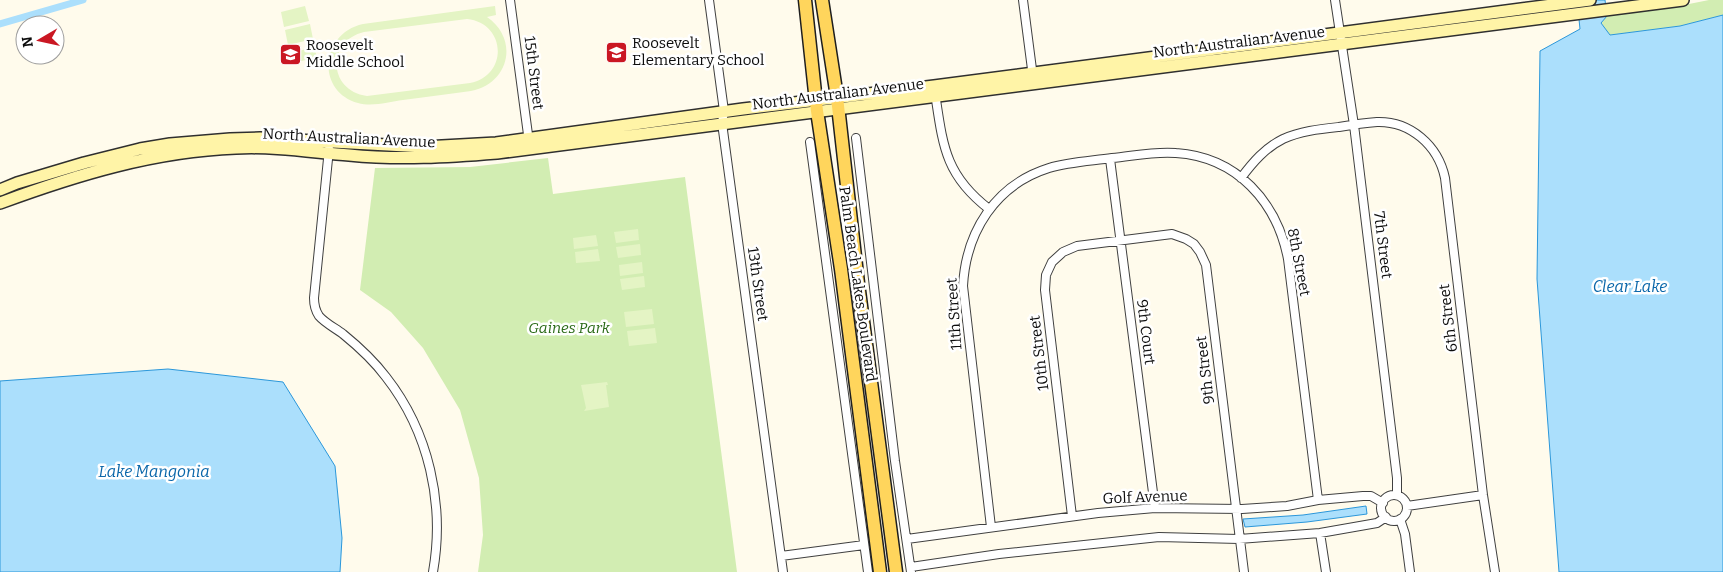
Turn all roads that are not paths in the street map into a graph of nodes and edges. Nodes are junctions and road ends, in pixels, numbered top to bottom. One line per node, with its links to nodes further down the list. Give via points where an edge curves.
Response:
1 (510, 0): 20 (street, 15th Street)
2 (710, 0): 15 (street, 13th Street)
3 (805, 0): 14 (main road, Palm Beach Lakes Boulevard)
4 (822, 0): 13 (main road, Palm Beach Lakes Boulevard)
5 (1023, 0): 11 (street)
6 (1335, 0): 10 (street, 7th Street)
7 (1590, 0): 9 (main road, North Australian Avenue)
8 (1683, 0): 9 (main road, North Australian Avenue, via 1615,9)
9 (1574, 8): 10 (main road, North Australian Avenue)
10 (1340, 39): 11 (main road, North Australian Avenue); 17 (street, 7th Street)
11 (1033, 78): 12 (main road, North Australian Avenue)
12 (935, 91): 13 (main road, North Australian Avenue); 27 (street, via 950,164 962,184)
13 (838, 102): 14 (main road, North Australian Avenue); 30 (main road, Palm Beach Lakes Boulevard)
14 (817, 105): 15 (main road, North Australian Avenue); 16 (main road, North Australian Avenue); 25 (main road, Palm Beach Lakes Boulevard)
15 (724, 111): 16 (street, 13th Street); 20 (main road, North Australian Avenue)
16 (722, 123): 20 (main road, North Australian Avenue); 51 (street, 13th Street)
17 (1354, 125): 23 (street, 6th Street, via 1306,131 1284,139 1264,151); 36 (street, 7th Street); 37 (street, 6th Street, via 1386,123 1406,128 1430,146 1440,163 1445,178)
18 (856, 138): 29 (street)
19 (810, 142): 25 (street)
20 (529, 144): 21 (main road, North Australian Avenue)
21 (330, 148): 24 (main road, North Australian Avenue, via 260,138 170,144 93,161); 26 (main road, North Australian Avenue, via 238,148 178,153 118,165); 53 (street, via 314,307 321,318 357,345 376,365 398,393 414,423 428,459 436,497 437,536)
22 (1110, 158): 23 (street, 8th Street, via 1160,152 1184,154 1211,161); 27 (street, 11th Street, via 1065,164 1040,172 1017,184); 28 (street, 9th Court)
23 (1241, 178): 38 (street, 8th Street, via 1268,206 1285,244)
24 (0, 190)
25 (823, 198): 32 (main road, Palm Beach Lakes Boulevard); 35 (street)
26 (0, 203)
27 (990, 209): 46 (street, 11th Street, via 972,240 963,286)
28 (1121, 239): 41 (street, 9th Court); 42 (street, 9th Street, via 1176,235 1194,244 1205,261); 43 (street, 10th Street, via 1067,249 1052,262 1045,280)
29 (873, 282): 30 (street); 33 (street)
30 (858, 283): 31 (main road, Palm Beach Lakes Boulevard)
31 (865, 331): 32 (main road); 34 (main road, Palm Beach Lakes Boulevard)
32 (849, 334): 35 (main road, Palm Beach Lakes Boulevard)
33 (895, 460): 34 (street); 48 (street)
34 (882, 462): 56 (main road, Palm Beach Lakes Boulevard)
35 (860, 464): 50 (street); 55 (main road, Palm Beach Lakes Boulevard)
36 (1398, 495): 39 (street, via 1387,497); 40 (street)
37 (1483, 495): 40 (street); 60 (street, 6th Street)
38 (1318, 500): 39 (street, Golf Avenue, via 1371,496); 42 (street, Golf Avenue)
39 (1383, 503): 44 (street, via 1382,511)
40 (1407, 506): 45 (street)
41 (1155, 508): 42 (street, Golf Avenue); 43 (street, Golf Avenue)
42 (1236, 510): 49 (street, 9th Street)
43 (1072, 516): 46 (street, Golf Avenue)
44 (1386, 518): 45 (street); 47 (street, via 1377,523)
45 (1400, 519): 59 (street)
46 (991, 527): 48 (street, Golf Avenue)
47 (1320, 533): 49 (street); 58 (street)
48 (907, 539): 52 (street)
49 (1239, 539): 52 (street, via 1159,537 999,554); 57 (street, 9th Street)
50 (864, 545): 51 (street); 55 (street)
51 (781, 556): 54 (street, 13th Street)
52 (911, 569)
53 (433, 572)
54 (783, 572)
55 (869, 572)
56 (896, 572)
57 (1244, 572)
58 (1326, 572)
59 (1410, 572)
60 (1495, 572)

